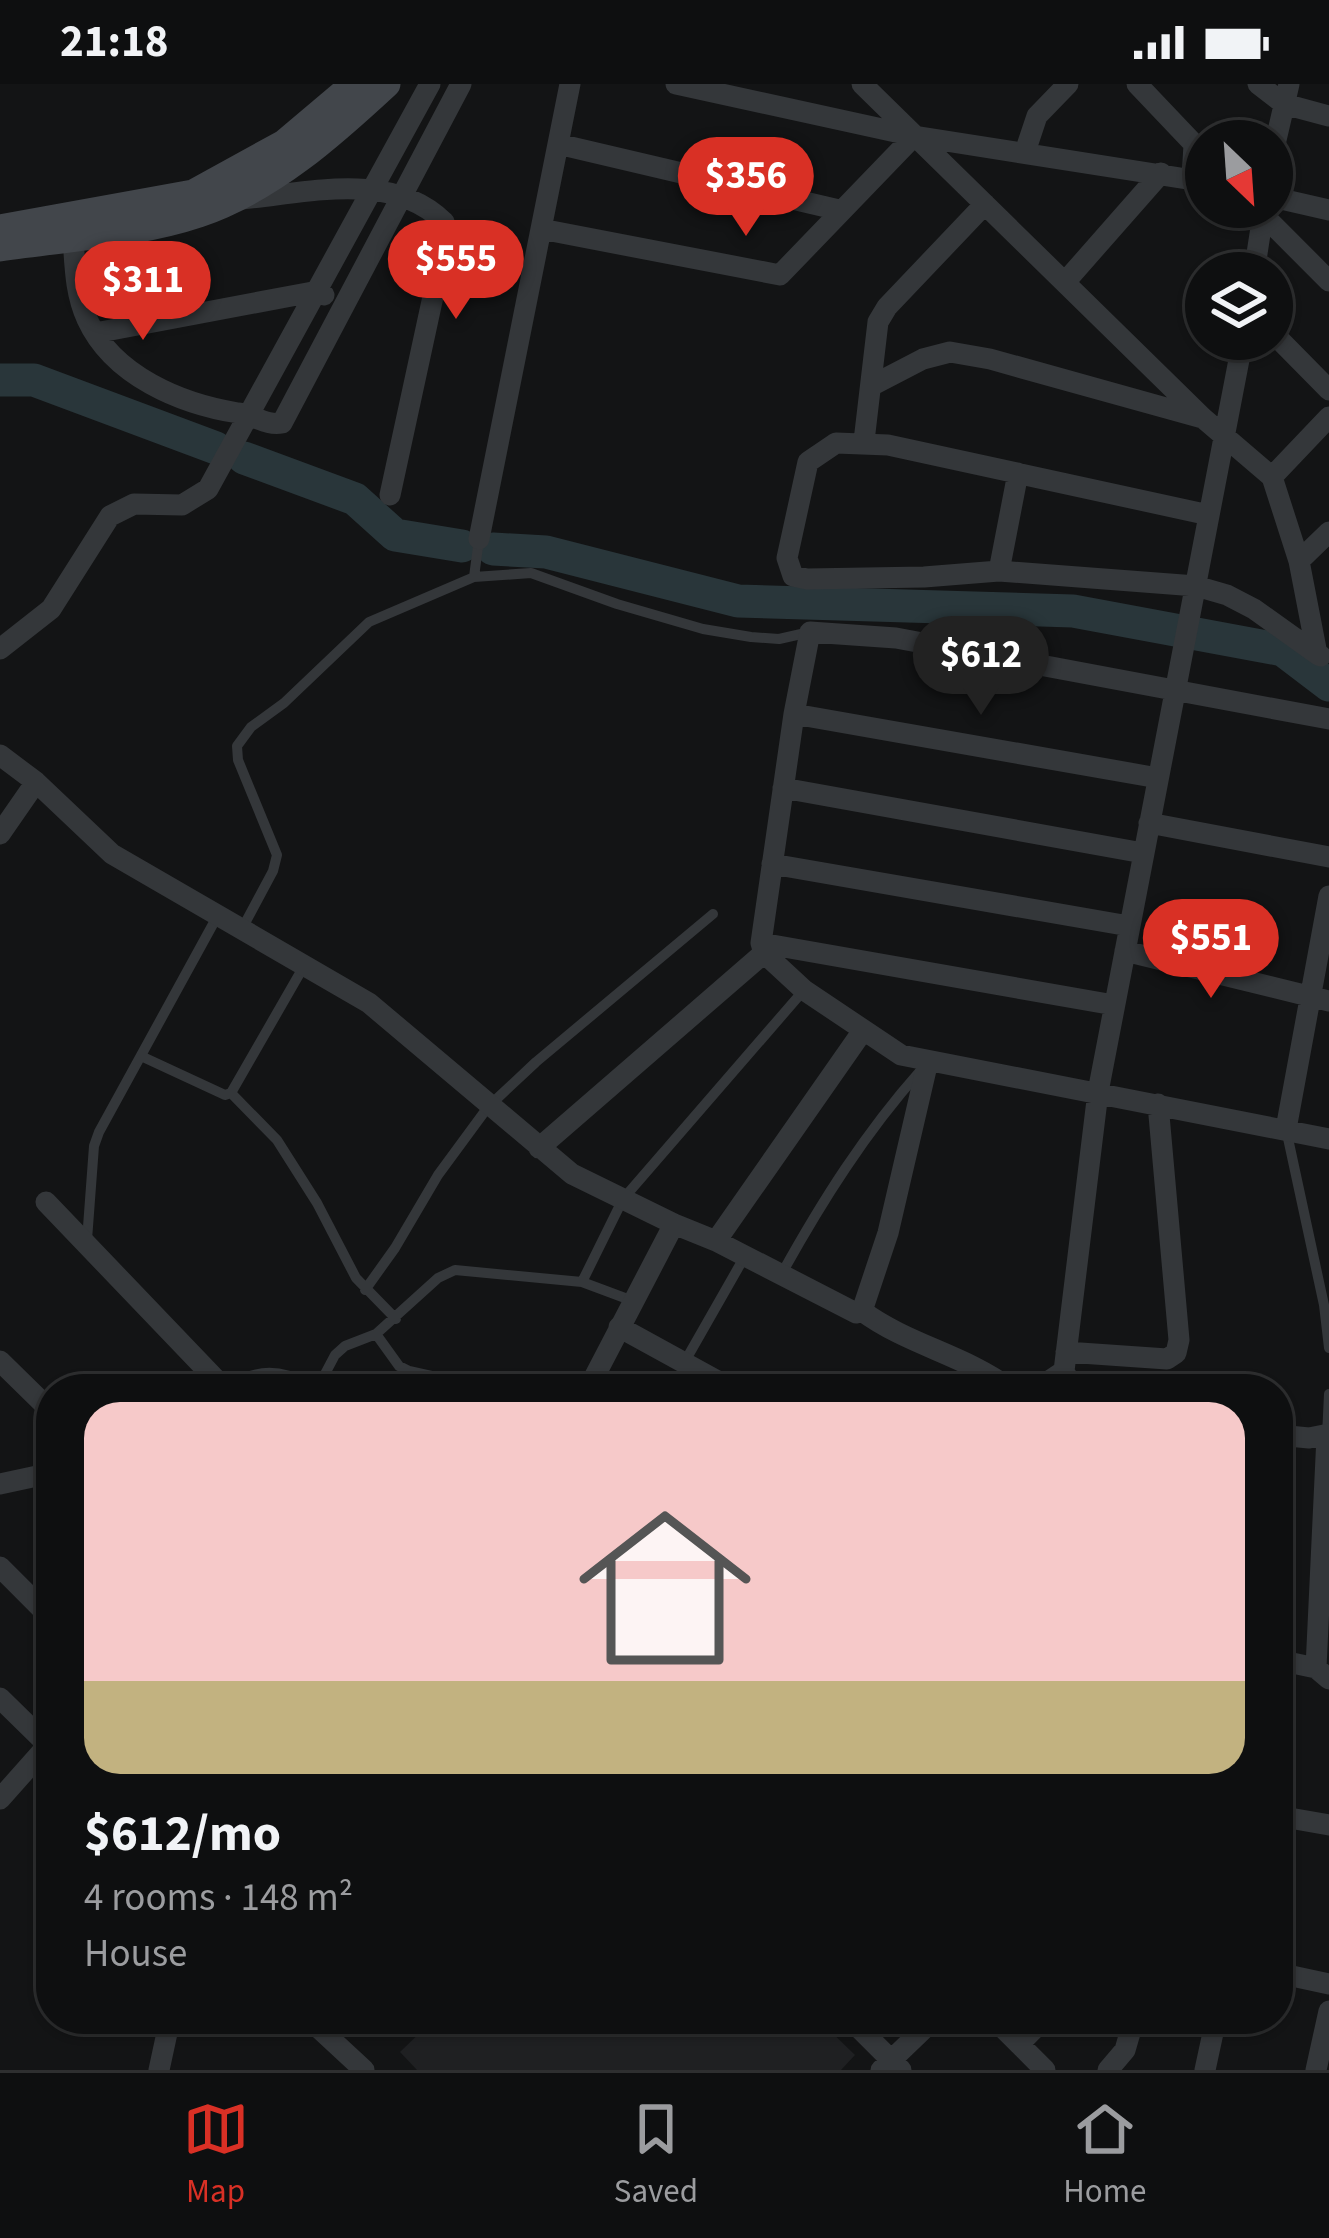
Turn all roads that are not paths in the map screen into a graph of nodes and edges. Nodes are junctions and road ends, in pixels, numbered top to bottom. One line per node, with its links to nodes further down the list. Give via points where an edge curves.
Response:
1 (354, 84): 26 (main road, via 284,143 193,194)
2 (387, 84): 21 (main road, via 322,142)
3 (430, 84): 19 (street)
4 (461, 84): 20 (street)
5 (570, 84): 15 (street)
6 (676, 84): 14 (street)
7 (862, 84): 14 (street)
8 (1068, 84): 16 (street, via 1036,116)
9 (1137, 84): 13 (street)
10 (1258, 84): 11 (street)
11 (1286, 94): 12 (street)
12 (1329, 116)
13 (1185, 135)
14 (914, 136): 16 (street); 22 (street); 24 (street)
15 (558, 144): 24 (street); 28 (street)
16 (1025, 152): 17 (street)
17 (1161, 173): 18 (street); 32 (street)
18 (1185, 178)
19 (373, 188): 20 (street); 21 (street); 33 (street)
20 (403, 196): 34 (street); 47 (street, via 437,215 447,232)
21 (236, 200): 29 (main road, via 166,224)
22 (985, 204): 32 (street); 38 (street, via 887,307)
23 (1293, 208): 25 (street)
24 (839, 210): 28 (street, via 780,275)
25 (1329, 211)
26 (0, 228)
27 (1285, 228): 31 (street)
28 (541, 229): 50 (street)
29 (73, 237): 30 (main road); 35 (street, via 76,284)
30 (0, 248)
31 (1329, 280)
32 (1066, 281): 42 (street)
33 (318, 292): 34 (street); 35 (street); 40 (street)
34 (345, 306): 40 (street, via 282,423)
35 (95, 333): 40 (street, via 134,374 175,398)
36 (1293, 353): 39 (street)
37 (1239, 360): 43 (street)
38 (871, 386): 42 (street, via 950,352); 44 (street)
39 (1329, 389)
40 (248, 414): 56 (street, via 208,489 182,505 134,504 110,516 51,609)
41 (1329, 417): 46 (street)
42 (1203, 418): 43 (street)
43 (1224, 436): 46 (street); 48 (street)
44 (864, 441): 45 (street); 52 (street, via 836,442 808,462 787,558 793,576)
45 (1018, 473): 48 (street); 52 (street)
46 (1272, 477): 51 (street)
47 (390, 494)
48 (1209, 515): 54 (street)
49 (1329, 532): 51 (street)
50 (479, 539): 53 (lane)
51 (1299, 561): 57 (street)
52 (999, 571): 54 (street)
53 (474, 577): 55 (lane, via 531,573 751,637); 74 (lane, via 369,622 243,736 238,760 277,855)
54 (1196, 586): 57 (street, via 1254,609); 58 (street)
55 (810, 632): 58 (street, via 896,638); 59 (street)
56 (0, 649)
57 (1323, 656)
58 (1174, 687): 60 (street); 62 (street)
59 (794, 714): 62 (street); 64 (street)
60 (1329, 719)
61 (0, 755): 63 (street)
62 (1158, 778): 65 (street)
63 (36, 782): 66 (street); 72 (street, via 112,854)
64 (783, 788): 67 (street); 69 (street)
65 (1149, 823): 67 (street); 68 (street)
66 (0, 834)
67 (1143, 853): 73 (street)
68 (1329, 857)
69 (772, 864): 73 (street); 75 (street)
70 (1329, 896): 79 (street)
71 (713, 914): 87 (lane)
72 (218, 915): 74 (street); 82 (lane)
73 (1130, 926): 76 (street)
74 (243, 927): 77 (street)
75 (762, 948): 78 (street); 80 (street); 90 (street)
76 (1125, 951): 79 (street); 80 (street)
77 (306, 963): 85 (lane); 87 (street, via 368,1003)
78 (805, 989): 81 (street); 91 (lane)
79 (1320, 999): 88 (street)
80 (1114, 1006): 84 (street)
81 (862, 1032): 83 (street); 94 (street)
82 (142, 1057): 85 (lane); 95 (lane, via 94,1146)
83 (928, 1061): 84 (street); 97 (lane, via 828,1190); 101 (street)
84 (1098, 1092): 86 (street); 109 (street)
85 (231, 1093): 99 (lane, via 277,1140)
86 (1158, 1104): 88 (street); 109 (street, via 1176,1353)
87 (488, 1106): 90 (street); 99 (lane)
88 (1286, 1130): 89 (street); 105 (lane)
89 (1329, 1139)
90 (539, 1148): 91 (street)
91 (623, 1199): 93 (street); 98 (lane)
92 (46, 1202): 95 (street)
93 (674, 1224): 94 (street); 100 (street)
94 (716, 1241): 96 (street)
95 (87, 1244): 110 (street)
96 (746, 1256): 97 (street); 107 (lane)
97 (781, 1274): 101 (street)
98 (581, 1282): 100 (lane); 102 (lane, via 455,1270)
99 (365, 1290): 102 (lane)
100 (633, 1301): 103 (street)
101 (862, 1312): 116 (street)
102 (395, 1319): 104 (lane)
103 (619, 1327): 107 (street); 114 (street)
104 (376, 1334): 108 (lane); 111 (lane, via 345,1346)
105 (1329, 1348)
106 (0, 1361): 118 (street)
107 (684, 1363): 115 (street)
108 (409, 1371): 112 (lane); 113 (lane)
109 (1068, 1371)
110 (211, 1374)
111 (325, 1374)
112 (410, 1374)
113 (422, 1374)
114 (596, 1374)
115 (704, 1374)
116 (989, 1374)
117 (1329, 1394): 120 (lane)
118 (36, 1396)
119 (1293, 1435): 120 (street)
120 (1328, 1435): 126 (street)
121 (36, 1480): 122 (street)
122 (0, 1484)
123 (0, 1567): 124 (street)
124 (36, 1603)
125 (1293, 1664): 126 (street)
126 (1322, 1673)
127 (0, 1698): 128 (street)
128 (36, 1733)
129 (36, 1760): 130 (street)
130 (0, 1799)
131 (1293, 1819): 132 (street)
132 (1329, 1825)
133 (1293, 1976): 134 (street)
134 (1329, 1984)
135 (1329, 2011): 151 (street)
136 (167, 2034): 146 (street)
137 (325, 2034): 147 (street)
138 (863, 2034): 145 (street)
139 (921, 2034): 145 (street)
140 (1009, 2034): 144 (street)
141 (1029, 2034): 144 (street)
142 (1130, 2034): 149 (street)
143 (1212, 2034): 150 (street)
144 (1019, 2044): 148 (street)
145 (892, 2067)
146 (159, 2070)
147 (364, 2070)
148 (1045, 2070)
149 (1108, 2070)
150 (1204, 2070)
151 (1316, 2070)

